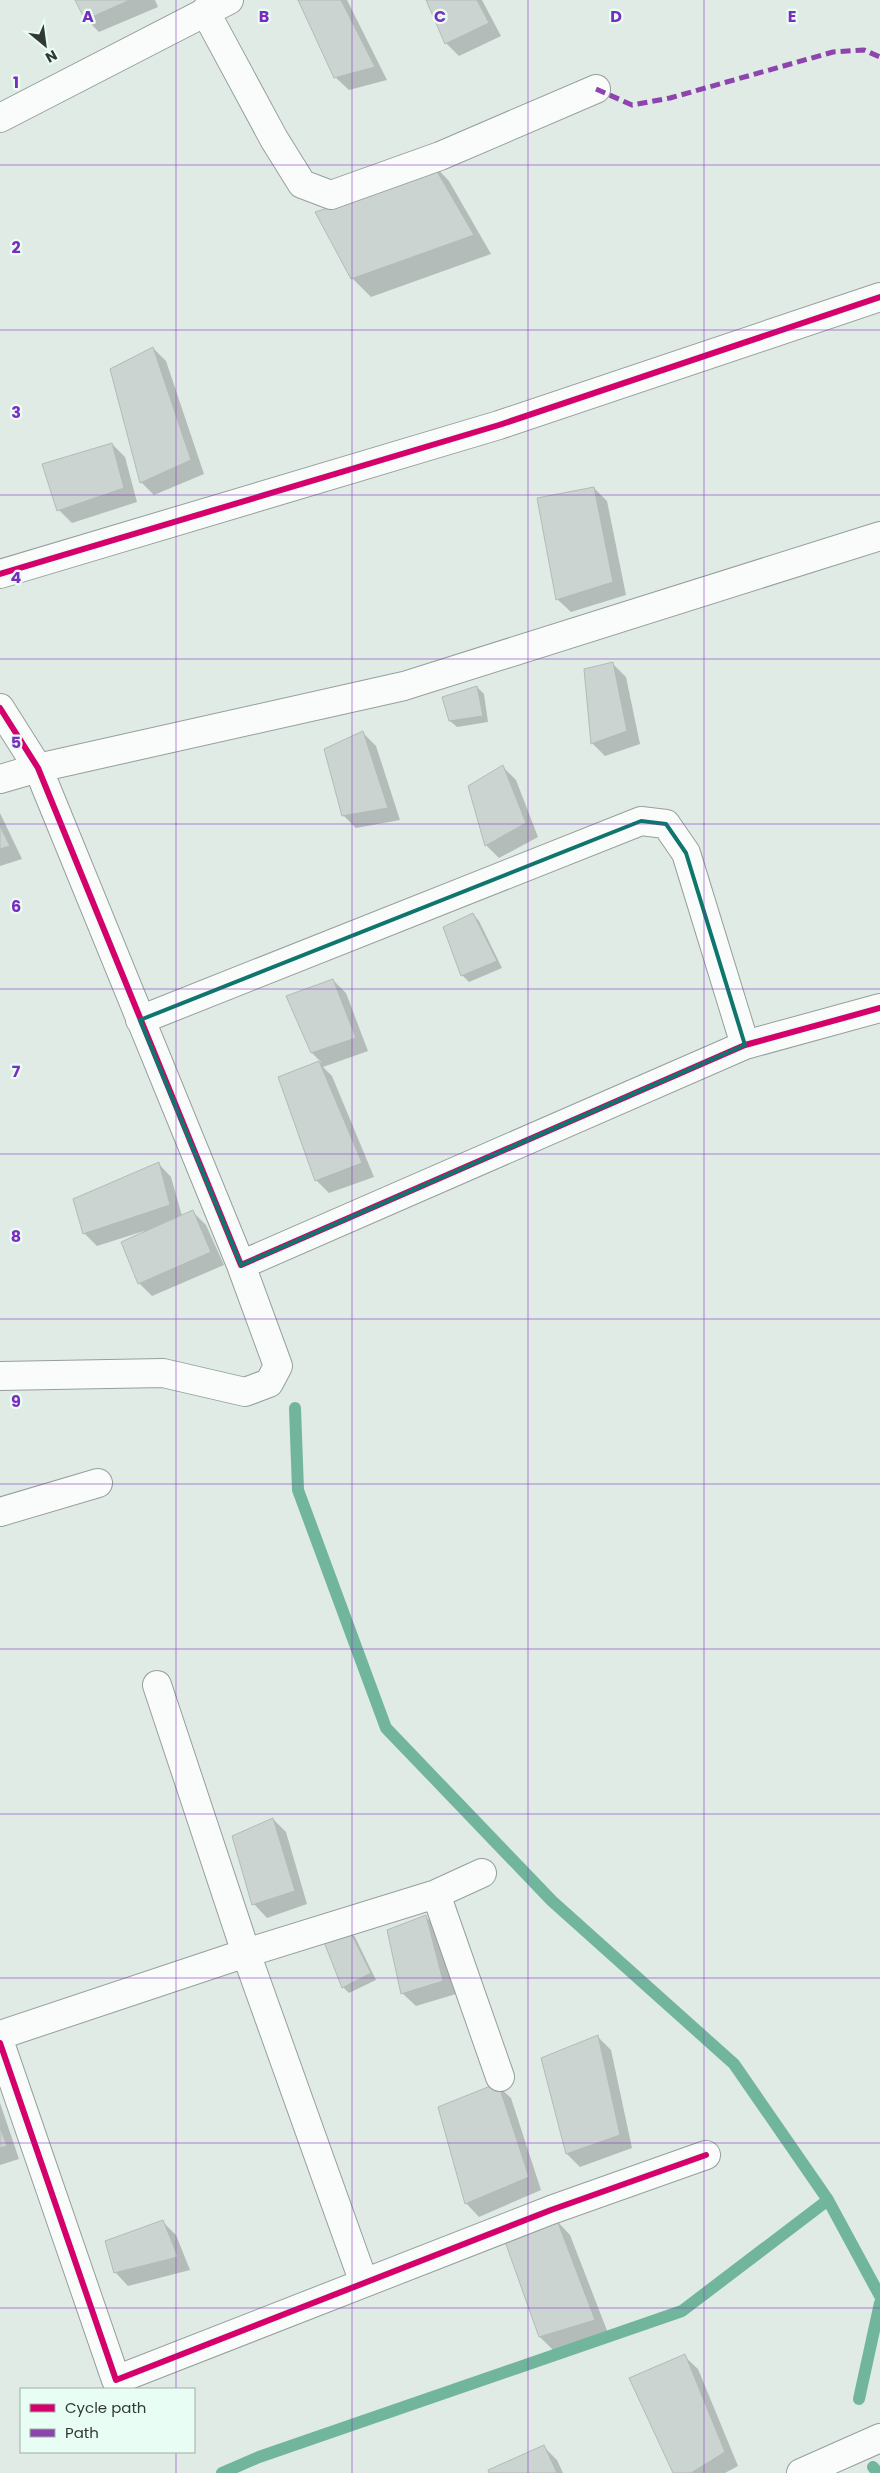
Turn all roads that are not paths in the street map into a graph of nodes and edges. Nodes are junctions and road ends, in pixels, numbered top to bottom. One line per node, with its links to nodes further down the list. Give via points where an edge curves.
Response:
1 (217, 6): 2 (street, via 274,139 302,184 331,195 440,156); 3 (street)
2 (596, 89)
3 (0, 118)
4 (880, 297): 6 (street, via 499,424)
5 (880, 536): 8 (street, via 404,686)
6 (0, 574)
7 (0, 708): 8 (street)
8 (38, 768): 9 (street); 11 (street)
9 (0, 779)
10 (880, 1008): 12 (street)
11 (140, 1020): 12 (street, via 641,821 666,824 686,853); 13 (street)
12 (745, 1045): 13 (street)
13 (241, 1265): 14 (street, via 278,1366 269,1382 245,1392 163,1373)
14 (0, 1376)
15 (98, 1483): 16 (street)
16 (0, 1512)
17 (157, 1685): 20 (street)
18 (482, 1873): 19 (street)
19 (436, 1894): 20 (street); 23 (street)
20 (246, 1953): 21 (street); 25 (street)
21 (0, 2035)
22 (0, 2043): 25 (street, via 116,2380)
23 (500, 2077)
24 (706, 2156): 25 (street, via 551,2210)
25 (364, 2284)
26 (880, 2438): 27 (street)
27 (801, 2473)

